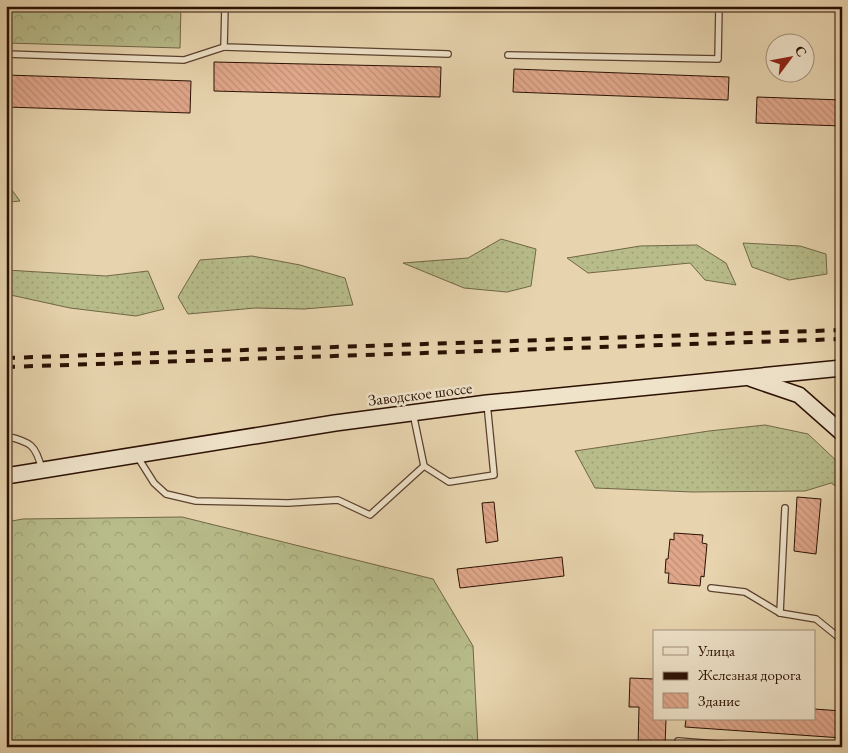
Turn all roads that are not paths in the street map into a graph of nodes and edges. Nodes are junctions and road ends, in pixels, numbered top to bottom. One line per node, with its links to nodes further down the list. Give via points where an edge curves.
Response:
1 (225, 6): 3 (lane)
2 (720, 6): 6 (lane, via 718,59)
3 (224, 47): 4 (lane, via 184,60); 5 (lane)
4 (6, 54)
5 (448, 54)
6 (508, 55)
7 (842, 368): 8 (main road, Заводское шоссе)
8 (746, 377): 9 (main road, Заводское шоссе); 11 (main road, via 799,395)
9 (487, 403): 10 (main road, Заводское шоссе); 14 (lane, via 494,476 449,482)
10 (413, 413): 13 (main road, Заводское шоссе); 14 (lane)
11 (842, 433)
12 (6, 436): 15 (lane, via 24,440 38,452)
13 (136, 454): 14 (lane, via 154,483 166,494 196,501 288,503 338,500 370,515); 15 (main road, Заводское шоссе)
14 (424, 466)
15 (42, 471): 16 (main road, Заводское шоссе)
16 (6, 476)
17 (785, 508): 19 (lane)
18 (711, 588): 19 (lane, via 745,592)
19 (780, 613): 20 (lane, via 816,619)
20 (842, 640)
21 (678, 747): 22 (lane, via 678,741)
22 (755, 747)

